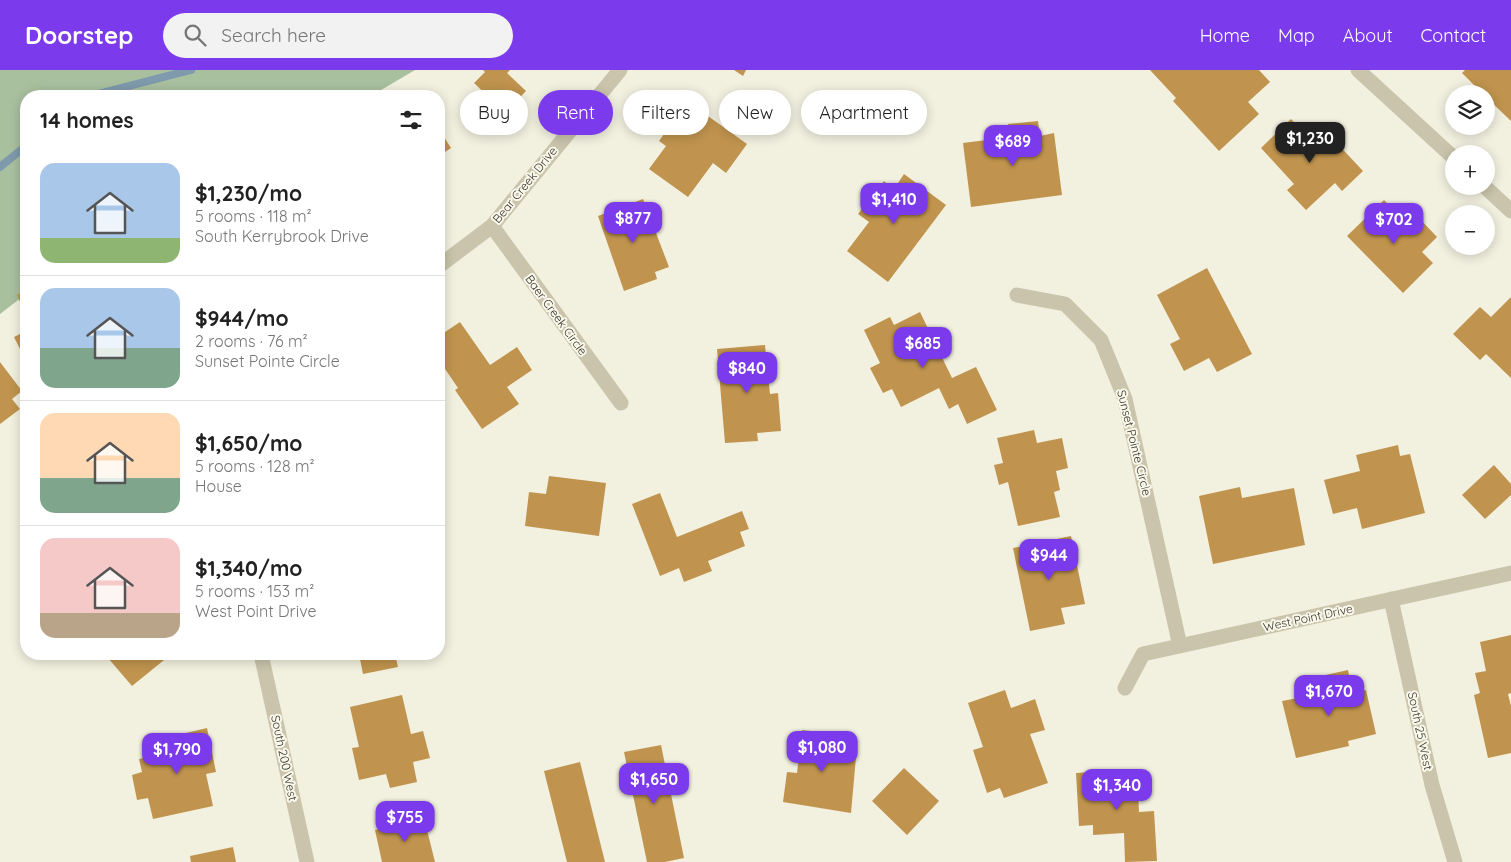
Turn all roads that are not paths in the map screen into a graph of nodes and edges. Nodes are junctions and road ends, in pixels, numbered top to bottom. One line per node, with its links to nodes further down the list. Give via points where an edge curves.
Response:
1 (620, 70): 6 (street, Bear Creek Drive)
2 (1358, 70): 3 (street)
3 (1445, 150)
4 (1494, 195): 5 (street)
5 (1511, 211)
6 (492, 226): 7 (street, Bear Creek Drive); 9 (street, Baer Creek Circle)
7 (445, 261)
8 (1017, 294): 12 (street, Sunset Pointe Circle, via 1066,304 1101,340 1125,399)
9 (621, 403)
10 (1511, 573): 11 (street, West Point Drive)
11 (1392, 600): 12 (street, West Point Drive); 16 (street, South 25 West, via 1432,785)
12 (1180, 646): 14 (street, West Point Drive, via 1143,654)
13 (262, 660): 15 (street, South 200 West)
14 (1125, 688)
15 (307, 862)
16 (1455, 862)

